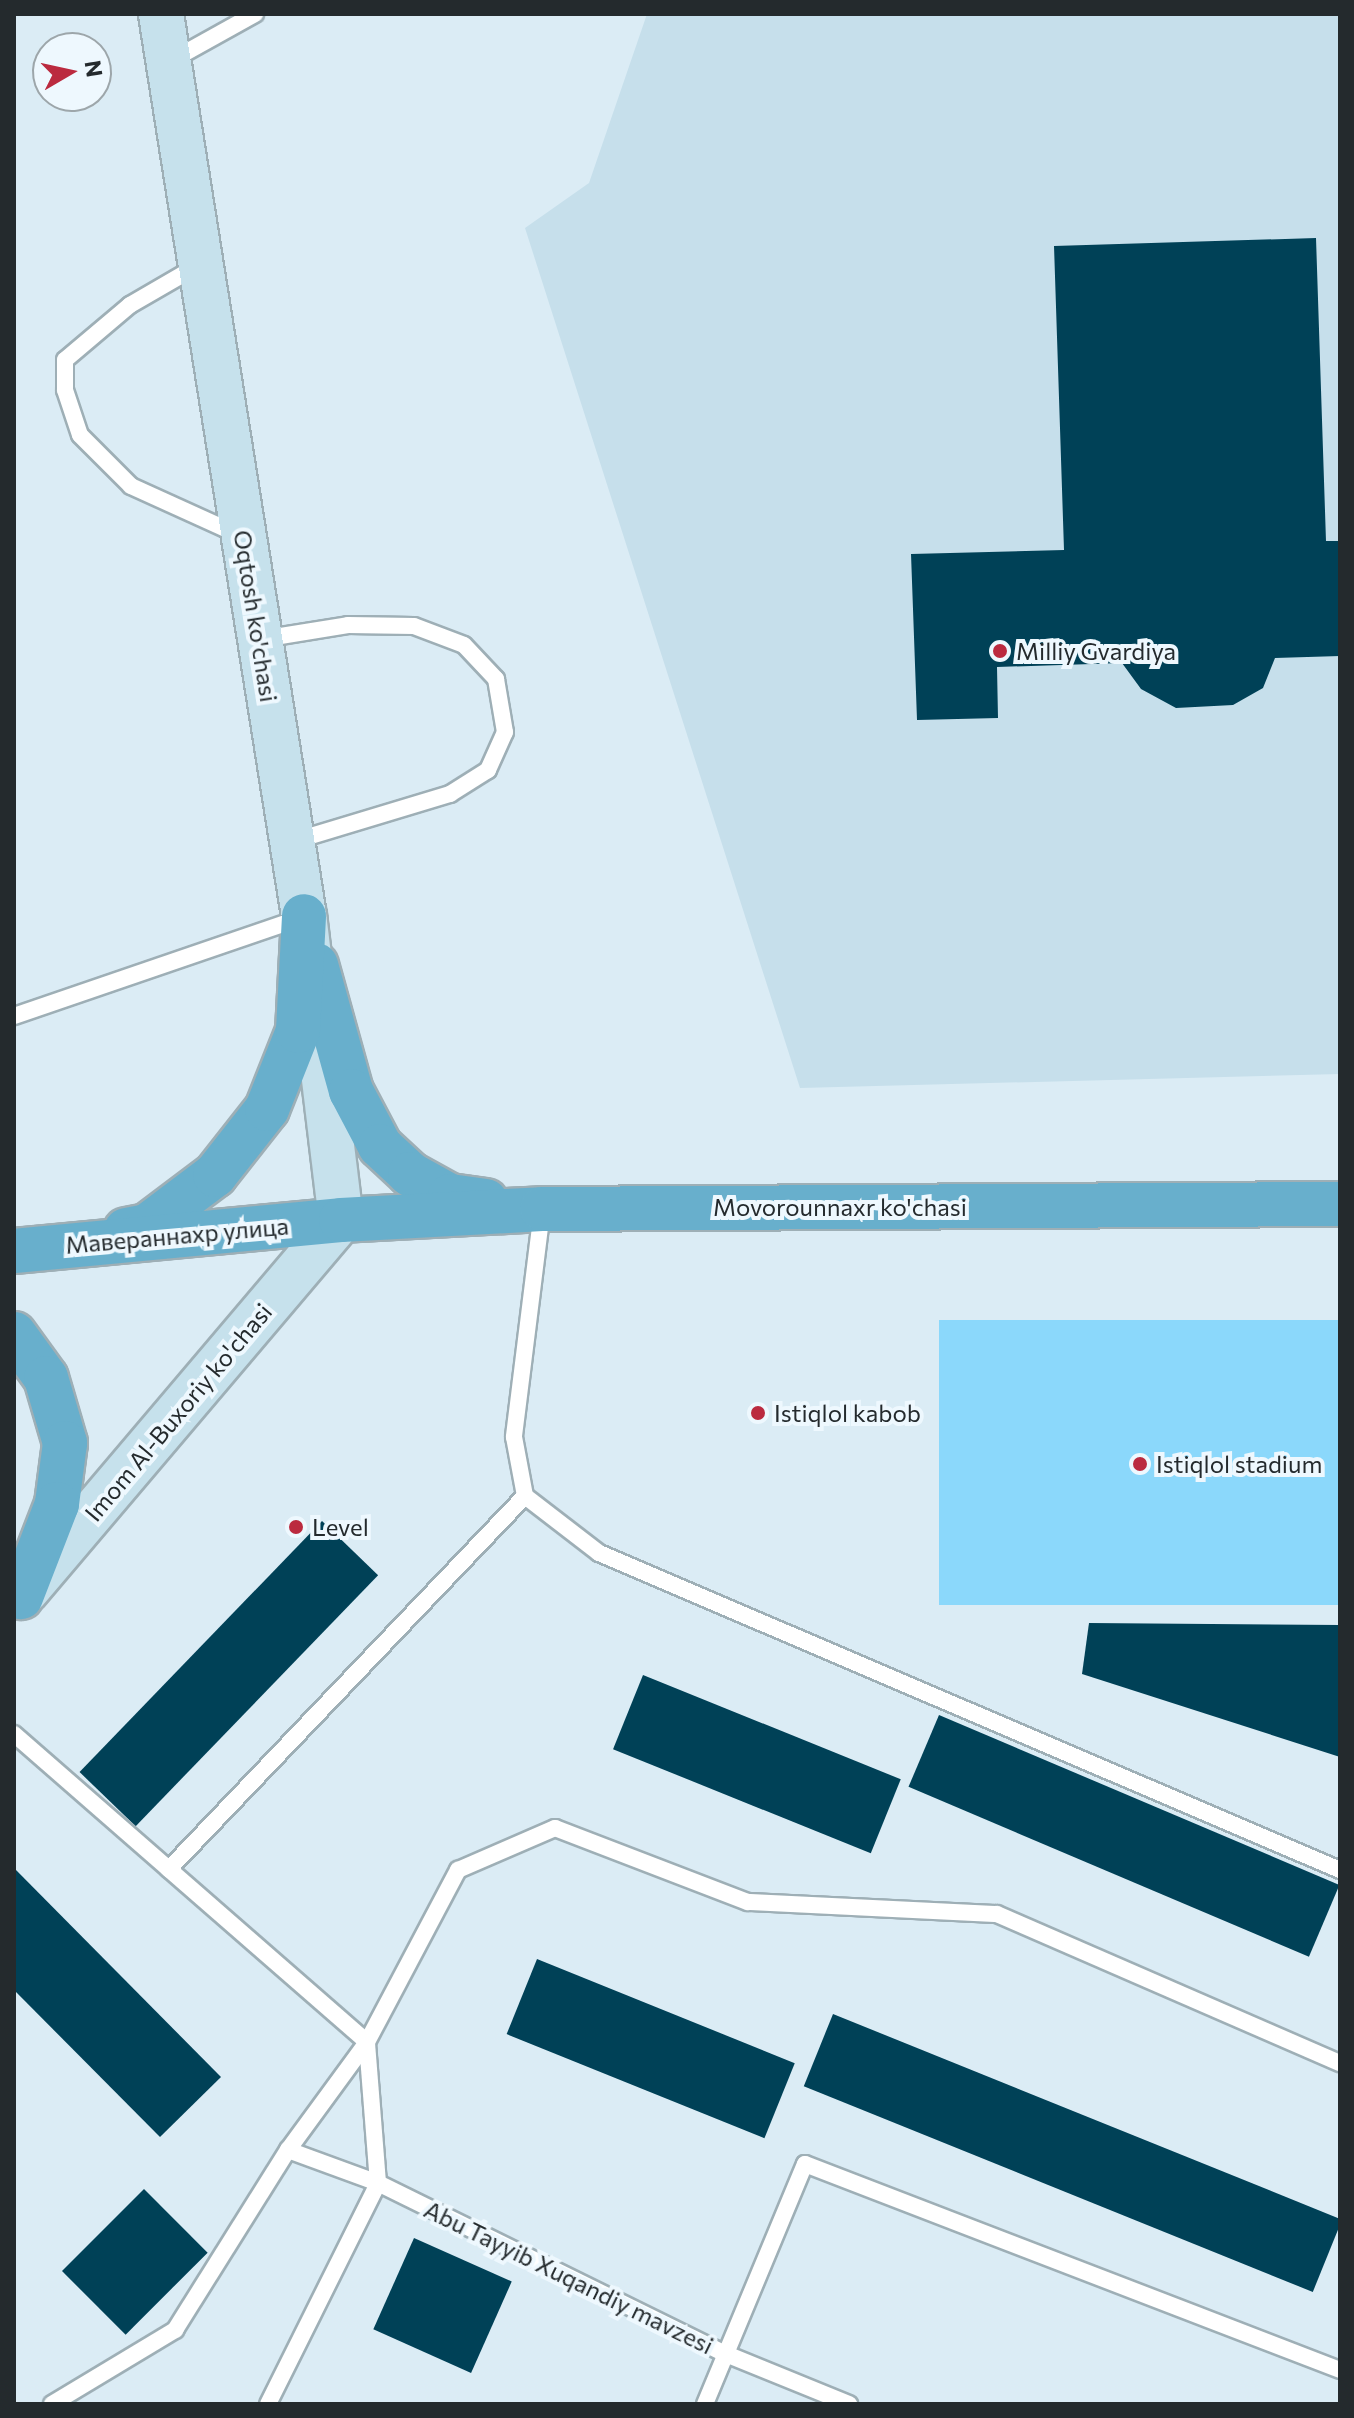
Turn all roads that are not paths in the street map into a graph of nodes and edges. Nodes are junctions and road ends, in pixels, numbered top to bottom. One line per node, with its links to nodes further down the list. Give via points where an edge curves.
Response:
1 (161, 14): 3 (main road, Oqtosh ko'chasi)
2 (255, 14): 3 (lane)
3 (168, 62): 4 (main road, Oqtosh ko'chasi)
4 (200, 265): 5 (main road, Oqtosh ko'chasi); 5 (lane, via 130,305 65,360 65,390 80,435 131,486)
5 (243, 538): 6 (main road, Oqtosh ko'chasi)
6 (260, 639): 7 (main road, Oqtosh ko'chasi); 7 (lane, via 348,625 414,626 464,645 496,679 505,732 488,770 436,799)
7 (292, 842): 8 (main road, Oqtosh ko'chasi)
8 (304, 916): 9 (lane); 11 (highway, via 351,1091 380,1146 410,1174 450,1196); 12 (main road, Oqtosh ko'chasi); 13 (highway, via 298,1031 267,1109 215,1175 147,1226)
9 (14, 1016)
10 (1340, 1204): 11 (highway, Movorounnaxr ko'chasi)
11 (542, 1209): 12 (highway, Movorounnaxr ko'chasi); 15 (lane, via 514,1437)
12 (341, 1220): 13 (highway, Мавераннахр улица); 16 (main road, Imom Al-Buxoriy ko'chasi)
13 (14, 1249)
14 (14, 1334): 16 (highway, via 46,1378 65,1443 57,1504)
15 (525, 1496): 18 (lane); 19 (lane, via 599,1553)
16 (17, 1601)
17 (14, 1734): 18 (lane)
18 (169, 1869): 20 (lane)
19 (1340, 1870)
20 (367, 2042): 21 (lane, via 458,1870 555,1828 748,1902 997,1914); 22 (lane); 23 (lane)
21 (1340, 2063)
22 (288, 2150): 23 (lane, Abu Tayyib Xuqandiy mavzesi); 26 (lane, via 175,2330)
23 (378, 2183): 24 (lane, Abu Tayyib Xuqandiy mavzesi); 27 (lane)
24 (726, 2354): 25 (lane, via 805,2164); 28 (lane); 29 (lane, Abu Tayyib Xuqandiy mavzesi)
25 (1340, 2370)
26 (52, 2404)
27 (268, 2404)
28 (705, 2404)
29 (849, 2404)

